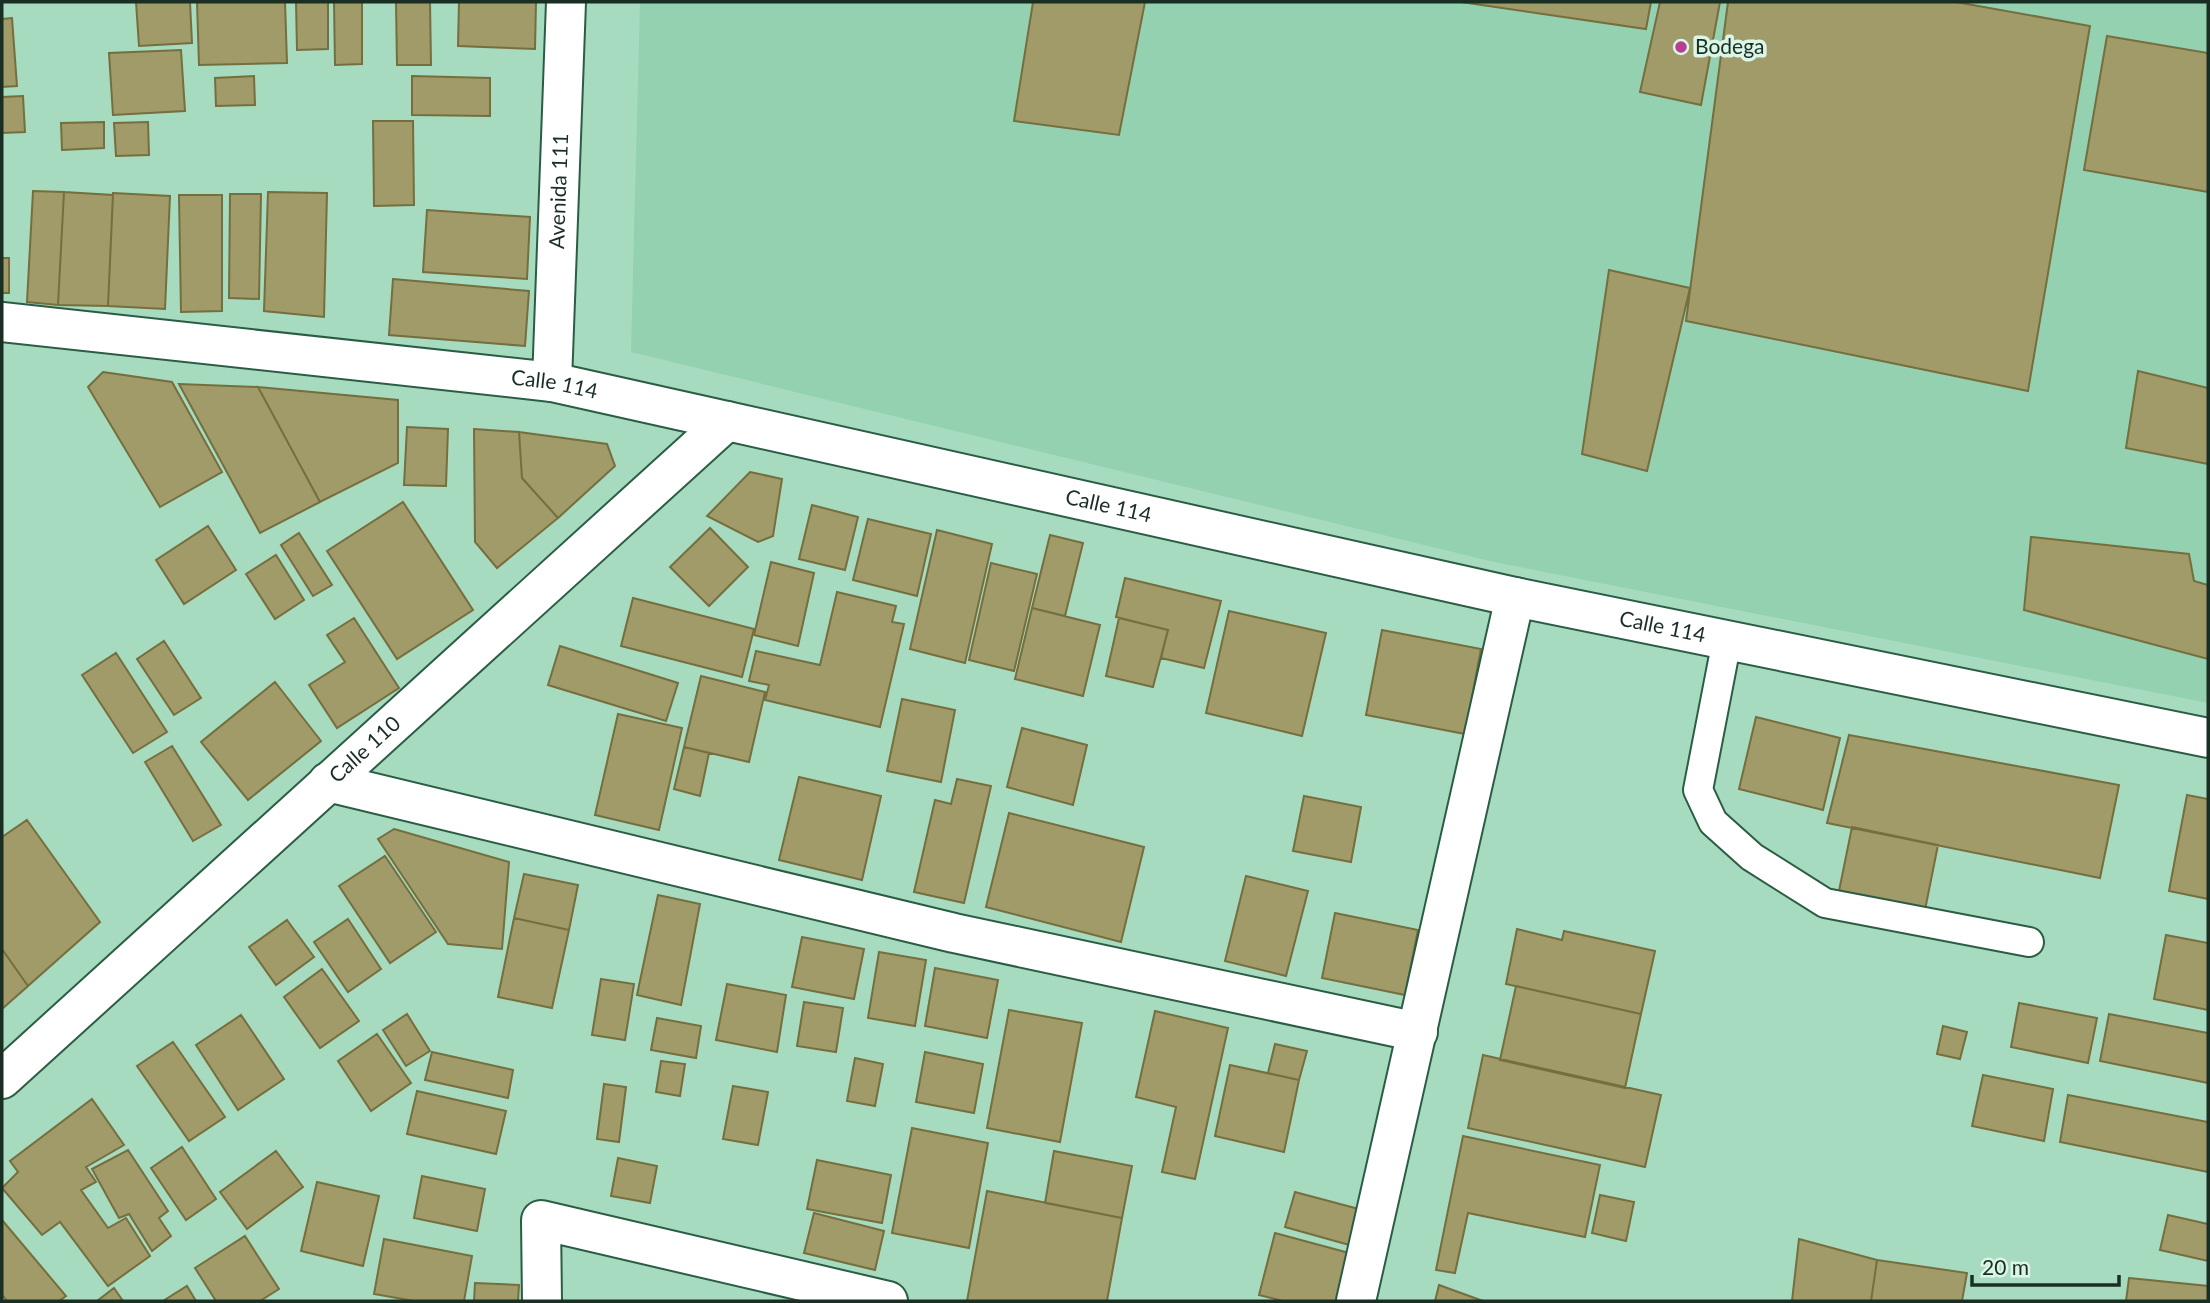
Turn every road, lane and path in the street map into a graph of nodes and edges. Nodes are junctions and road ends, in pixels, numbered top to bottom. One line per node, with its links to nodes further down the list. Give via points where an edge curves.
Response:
1 (566, 2): 3 (street, Avenida 111)
2 (2, 322): 3 (street, Calle 114)
3 (552, 382): 4 (street, Calle 114)
4 (727, 421): 5 (street, Calle 114); 8 (street, Calle 110)
5 (1515, 597): 6 (street, Calle 114); 10 (street)
6 (1727, 640): 7 (street, Calle 114); 9 (lane, via 1698,790 1713,822 1752,857 1825,904)
7 (2208, 738)
8 (328, 782): 10 (street, via 954,933); 11 (street, Calle 110)
9 (2029, 942)
10 (1418, 1032): 14 (street)
11 (2, 1079)
12 (542, 1301): 13 (street, via 541,1220)
13 (888, 1301)
14 (1356, 1301)

